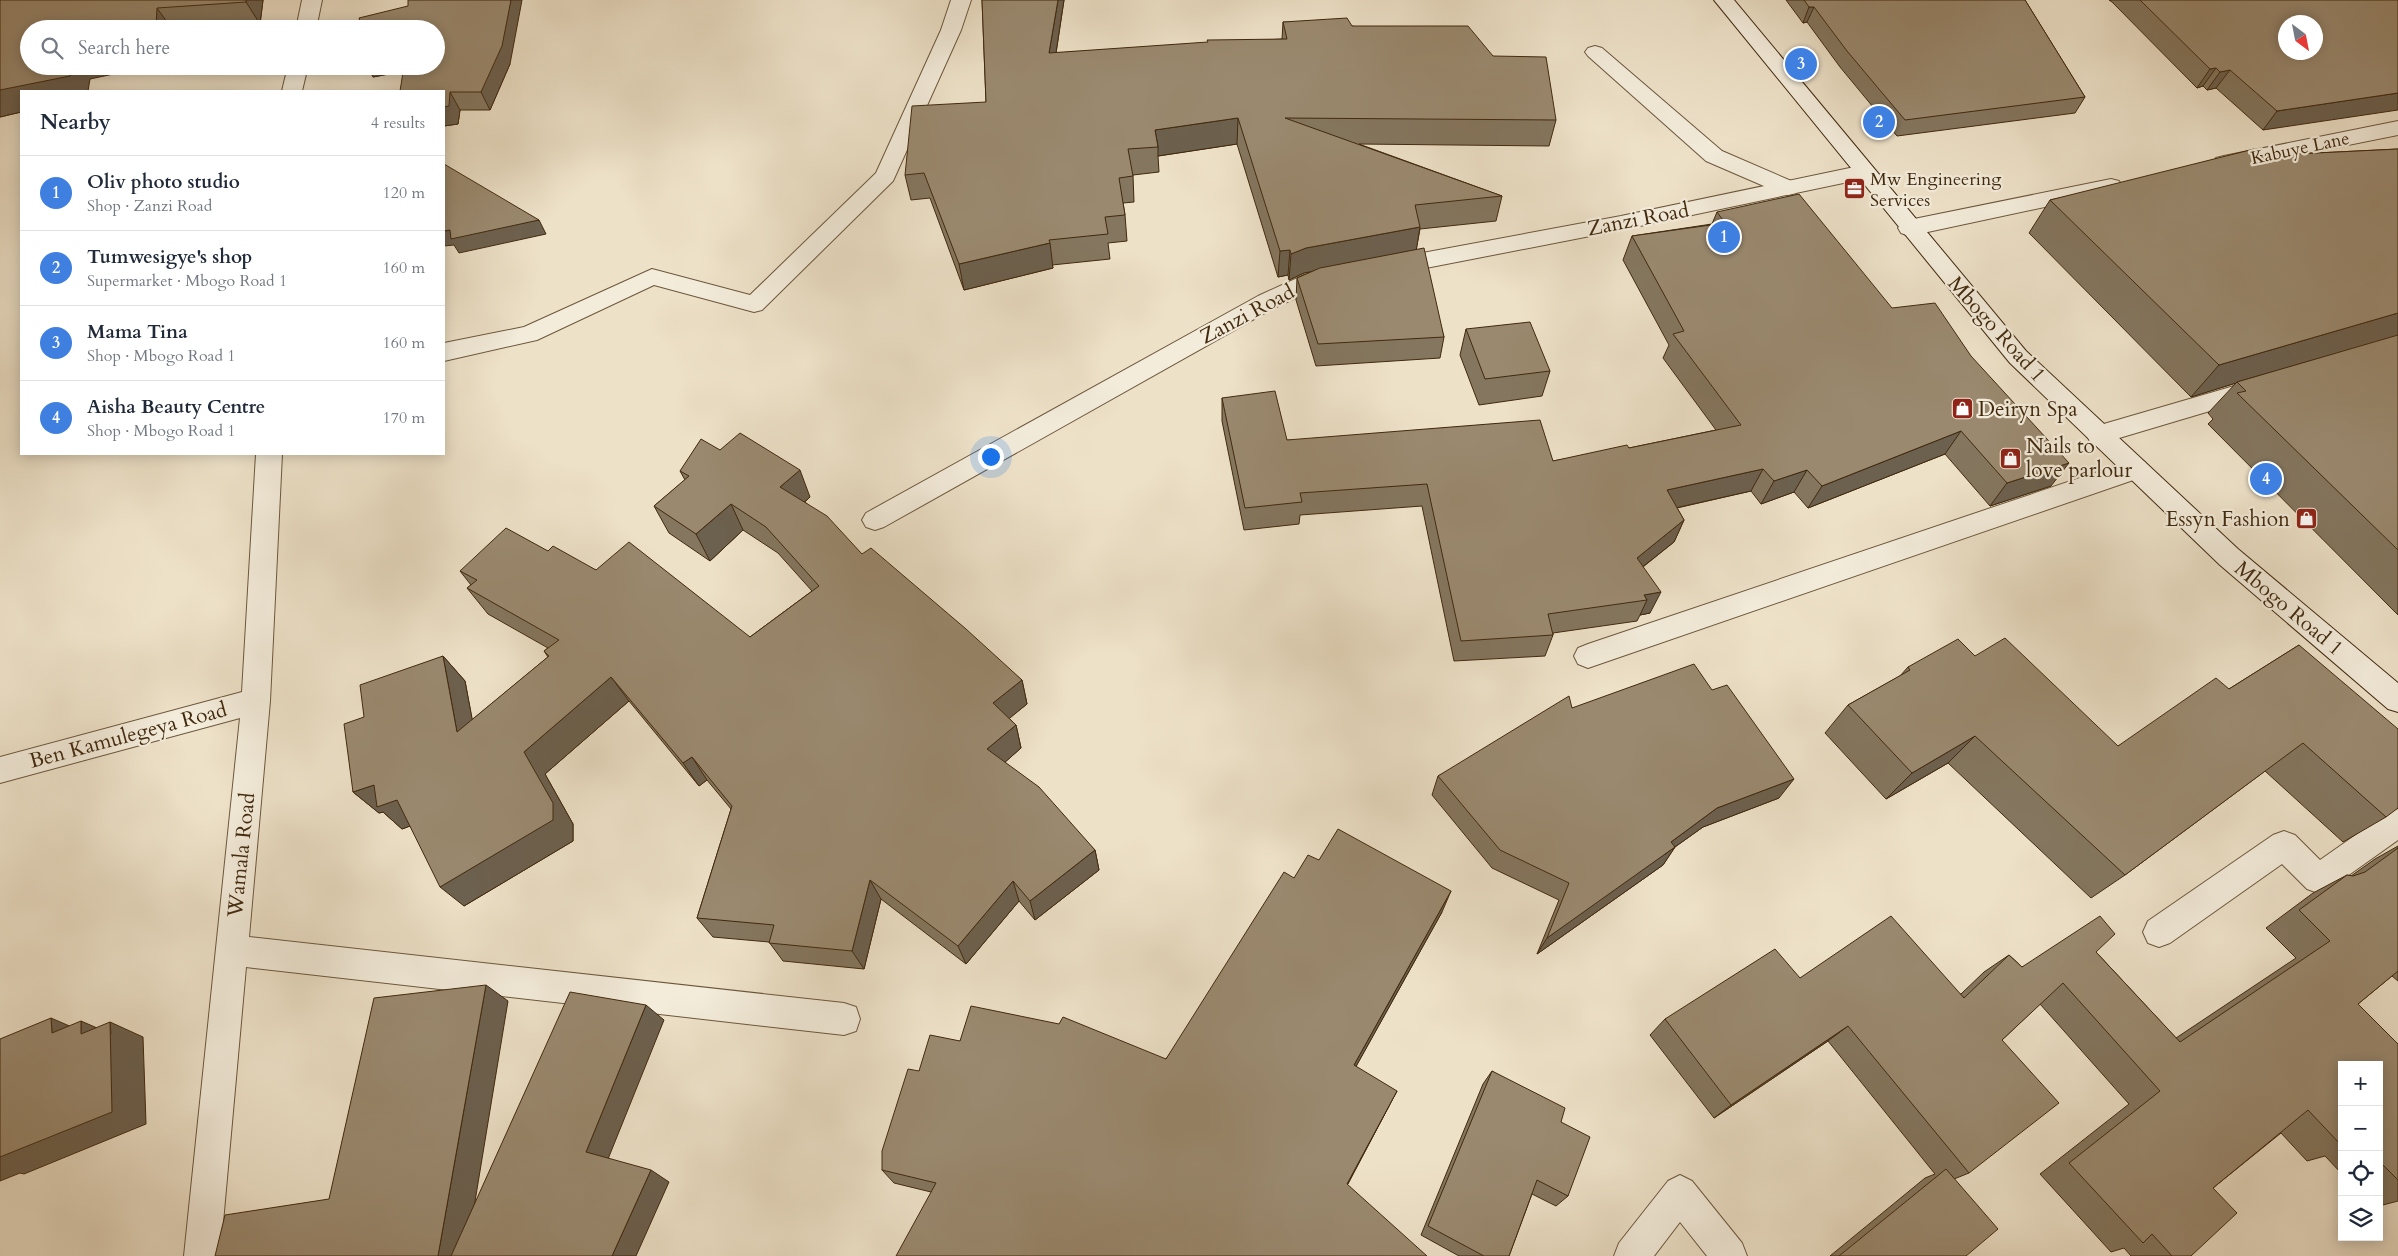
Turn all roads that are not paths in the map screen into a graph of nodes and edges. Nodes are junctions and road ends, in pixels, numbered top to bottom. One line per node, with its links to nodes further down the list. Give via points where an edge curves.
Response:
1 (312, 0): 4 (street)
2 (961, 0): 14 (street, via 951,30 885,176 754,304 652,277 529,334)
3 (1724, 0): 10 (street, Mbogo Road 1)
4 (308, 20)
5 (1594, 52): 12 (street, via 1714,156)
6 (296, 75): 7 (street)
7 (292, 90)
8 (2398, 128): 9 (street, Kabuye Lane)
9 (2202, 168)
10 (1864, 172): 12 (street, Zanzi Road); 13 (street, Mbogo Road 1)
11 (2134, 182): 13 (street)
12 (1788, 188): 19 (street, Zanzi Road, via 1312,281 1266,302)
13 (1909, 228): 16 (street, Mbogo Road 1, via 2018,357)
14 (445, 352)
15 (2276, 382): 16 (street)
16 (2099, 434): 18 (street, Mbogo Road 1)
17 (269, 455): 22 (street, Wamala Road)
18 (2136, 469): 20 (street); 21 (street, Mbogo Road 1, via 2229,557)
19 (875, 520)
20 (1588, 656)
21 (2398, 700)
22 (256, 701): 23 (street, Ben Kamulegeya Road); 26 (street, Wamala Road)
23 (0, 770)
24 (2398, 823): 25 (street, via 2318,879 2284,845)
25 (2159, 932)
26 (232, 950): 27 (street); 28 (street, Wamala Road)
27 (844, 1020)
28 (202, 1256)
29 (1632, 1256): 30 (street, via 1680,1192)
30 (1729, 1256)

